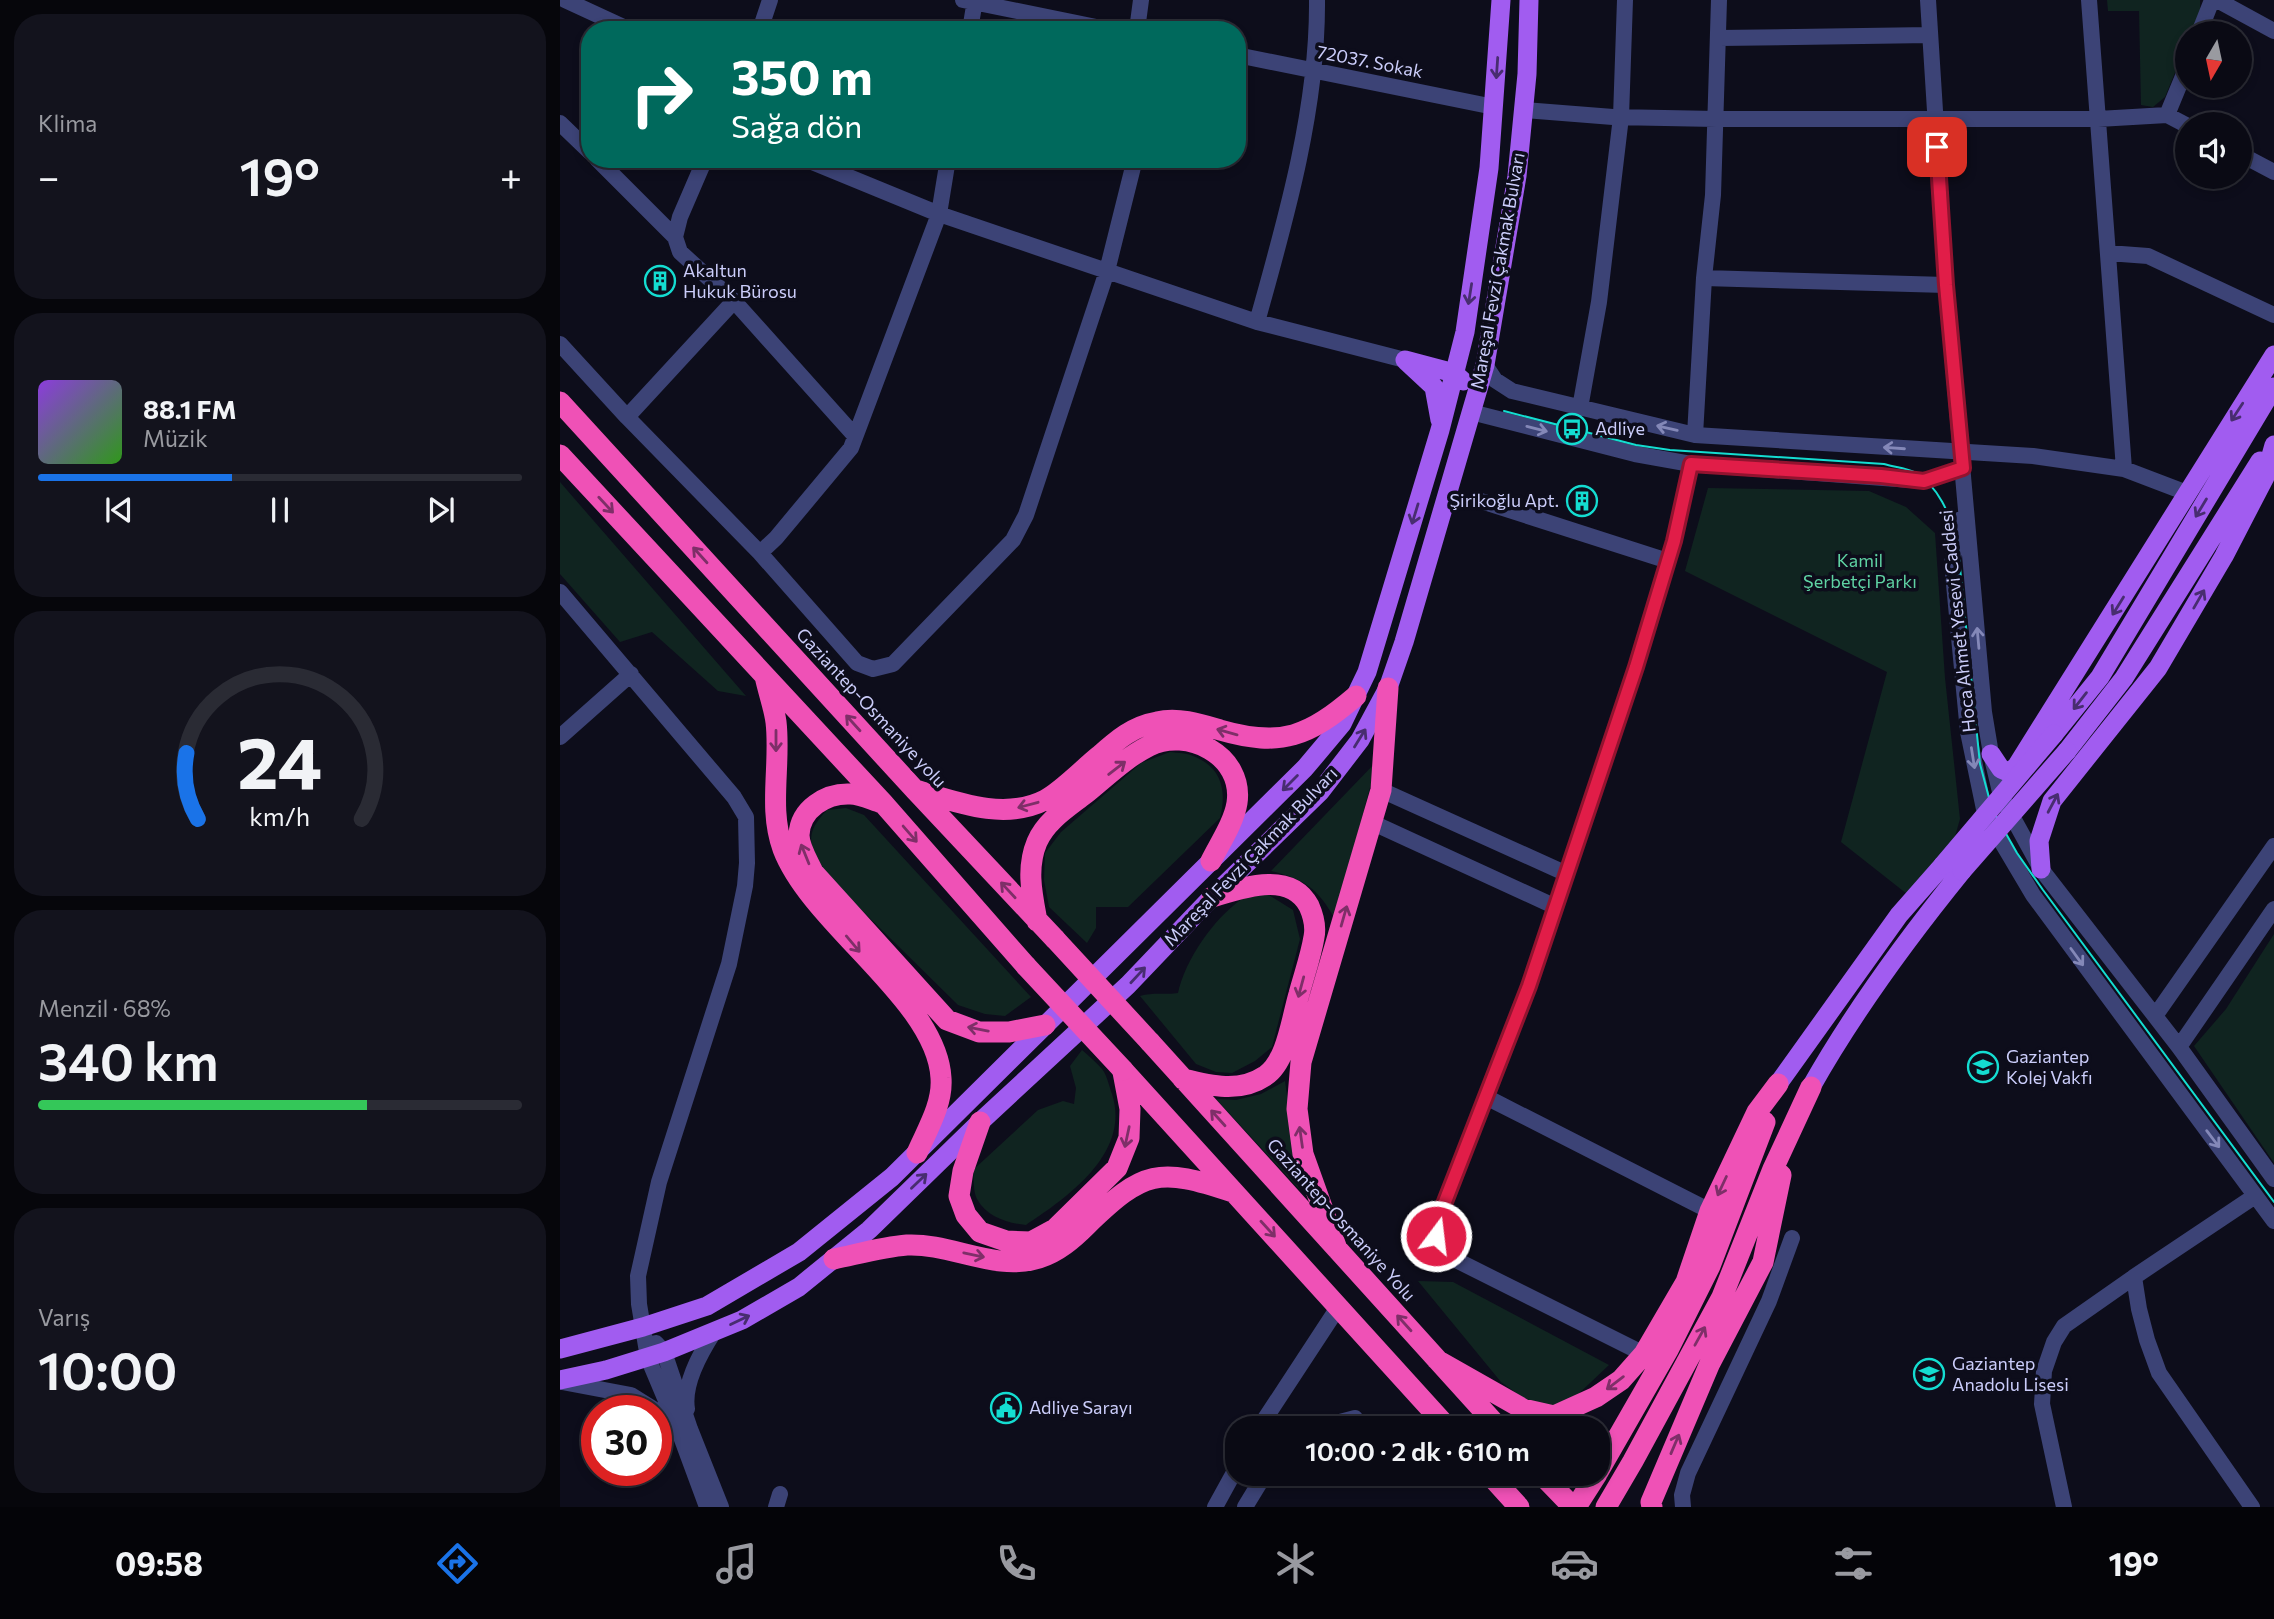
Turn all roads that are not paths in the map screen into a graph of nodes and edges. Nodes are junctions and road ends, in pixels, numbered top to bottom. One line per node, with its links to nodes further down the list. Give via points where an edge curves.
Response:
1 (564, 0): 13 (street); 14 (street)
2 (770, 0): 15 (street)
3 (1142, 0): 18 (street)
4 (1317, 0): 24 (street)
5 (1501, 0): 26 (main road, Mareşal Fevzi Çakmak Bulvarı, one-way to 26)
6 (1529, 0): 27 (main road, Mareşal Fevzi Çakmak Bulvarı)
7 (1625, 0): 29 (street)
8 (1719, 0): 22 (street)
9 (1928, 0): 21 (street)
10 (2089, 0): 33 (street)
11 (2214, 0): 19 (street); 20 (street)
12 (971, 1): 16 (street); 17 (street)
13 (560, 5)
14 (610, 21)
15 (763, 21)
16 (970, 21)
17 (1068, 21)
18 (1138, 21)
19 (2204, 21)
20 (2274, 31)
21 (1930, 34): 22 (street); 31 (street)
22 (1719, 38): 30 (street)
23 (1246, 57): 24 (street, 72037. Sokak)
24 (1313, 71): 26 (street, 72037. Sokak); 51 (street, via 1290,204)
25 (2175, 96): 28 (street)
26 (1494, 107): 56 (main road, Mareşal Fevzi Çakmak Bulvarı, one-way to 56, via 1465,332)
27 (1524, 110): 29 (street); 55 (main road, Mareşal Fevzi Çakmak Bulvarı)
28 (2167, 115): 32 (street); 33 (street)
29 (1621, 117): 30 (street); 60 (street, via 1599,302)
30 (1716, 119): 31 (street); 47 (street)
31 (1936, 119): 33 (street); 48 (street)
32 (2175, 119)
33 (2098, 120): 45 (street)
34 (560, 122): 35 (street)
35 (581, 143)
36 (2252, 160): 42 (street)
37 (606, 168): 44 (street)
38 (701, 168): 44 (street)
39 (827, 168): 43 (street)
40 (947, 168): 43 (street)
41 (1133, 168): 46 (street)
42 (2274, 172)
43 (939, 214): 46 (street); 64 (street)
44 (675, 237): 49 (street, via 680,252)
45 (2108, 253): 50 (street, via 2148,256); 70 (street)
46 (1107, 271): 51 (street); 74 (street, via 1026,515 1013,540 893,664 873,669 858,663)
47 (1704, 278): 48 (street); 63 (street)
48 (1946, 285): 68 (street)
49 (734, 301): 61 (street); 64 (street)
50 (2274, 315)
51 (1258, 322): 54 (street)
52 (560, 344): 61 (street)
53 (2274, 355): 71 (main road, one-way to 71)
54 (1405, 360): 56 (main road); 62 (main road, via 1434,387)
55 (1485, 365): 59 (main road, Mareşal Fevzi Çakmak Bulvarı); 60 (street, via 1495,380 1512,391)
56 (1454, 373): 59 (main road, via 1469,387); 62 (main road, Mareşal Fevzi Çakmak Bulvarı)
57 (2274, 387): 101 (main road, one-way to 101, bridge, via 2100,677 1899,915)
58 (560, 402): 83 (highway, Gaziantep-Osmaniye yolu, one-way to 58)
59 (1473, 406): 69 (street, one-way to 69, via 1635,454); 79 (main road, Mareşal Fevzi Çakmak Bulvarı)
60 (1580, 408): 63 (street, one-way to 60)
61 (627, 417): 74 (street)
62 (1440, 430): 80 (main road, Mareşal Fevzi Çakmak Bulvarı, one-way to 80)
63 (1695, 435): 68 (street, one-way to 63)
64 (855, 436): 74 (street, via 851,448)
65 (2274, 439): 102 (main road, bridge, via 2124,678 1908,937 1842,1032)
66 (2274, 445): 89 (main road, one-way to 66, via 2039,841 2052,801 2158,668 2224,556 2264,477)
67 (560, 455): 78 (highway, one-way to 78)
68 (1963, 460): 69 (street, via 1924,481); 70 (street, via 2033,456); 72 (street)
69 (1691, 464): 75 (street)
70 (2124, 469): 71 (street)
71 (2187, 493): 82 (main road, one-way to 82, via 2016,767 2008,772 2001,769)
72 (1965, 496): 82 (street, Hoca Ahmet Yesevi Caddesi, one-way to 72); 108 (street, Hoca Ahmet Yesevi Caddesi, one-way to 108, via 1952,563 1968,732 1985,814 2032,895)
73 (1478, 500): 75 (street)
74 (760, 553)
75 (1668, 561): 90 (street)
76 (560, 592): 77 (street)
77 (631, 674): 81 (street); 116 (street, via 734,797 746,817 747,832 745,886 729,964 659,1182 638,1276)
78 (764, 674): 85 (highway); 105 (highway, one-way to 105, via 776,722 776,813 782,848 797,878 910,1007 937,1056 939,1102)
79 (1388, 688): 84 (highway); 91 (main road, Mareşal Fevzi Çakmak Bulvarı, one-way to 79, via 1320,792 1360,740)
80 (1356, 696): 83 (highway, one-way to 83, via 1328,720 1274,738 1241,736 1183,721 1137,727 1046,800 1021,807 977,807); 88 (main road, Mareşal Fevzi Çakmak Bulvarı, one-way to 88, via 1342,723 1305,768)
81 (560, 737)
82 (1991, 754): 89 (street, Hoca Ahmet Yesevi Caddesi, via 2001,796)
83 (915, 790): 94 (highway, Gaziantep-Osmaniye yolu, one-way to 83)
84 (1381, 790): 86 (highway); 90 (street)
85 (883, 803): 96 (highway, one-way to 85, via 979,1032 947,1020 813,872 799,835 805,816 816,803 833,795 852,794); 99 (highway, one-way to 99, bridge)
86 (1371, 822): 92 (street); 112 (highway, one-way to 86, via 1303,1154 1297,1109 1301,1062)
87 (2274, 846): 95 (street)
88 (1211, 861): 94 (highway, one-way to 88, via 1030,865 1048,823 1150,746 1170,740 1194,741 1215,751 1228,766 1236,782 1237,802); 96 (main road, Mareşal Fevzi Çakmak Bulvarı)
89 (2041, 869): 95 (street, Hoca Ahmet Yesevi Caddesi)
90 (1567, 874): 92 (street)
91 (1212, 897): 100 (highway, one-way to 100, via 1270,884 1289,887 1304,897 1313,913 1315,934 1282,1058 1268,1075 1246,1085 1215,1087); 104 (main road, Mareşal Fevzi Çakmak Bulvarı, one-way to 91, via 1128,985)
92 (1556, 907): 103 (street)
93 (2274, 909): 98 (street)
94 (1037, 921): 97 (highway, Gaziantep-Osmaniye yolu, bridge)
95 (2155, 1016): 98 (street, Hoca Ahmet Yesevi Caddesi)
96 (1045, 1026): 105 (main road, Mareşal Fevzi Çakmak Bulvarı)
97 (1150, 1042): 100 (highway, Gaziantep-Osmaniye Yolu)
98 (2179, 1047): 106 (street, Hoca Ahmet Yesevi Caddesi)
99 (1123, 1070): 104 (highway, one-way to 104, via 1130,1109 1129,1138 1117,1168 1055,1229 1031,1242 1006,1241 980,1232 966,1215 960,1196 963,1171); 107 (highway)
100 (1183, 1079): 112 (highway, Gaziantep-Osmaniye Yolu, one-way to 100)
101 (1779, 1084): 109 (highway, one-way to 109, via 1757,1112); 129 (highway, via 1710,1265)
102 (1811, 1087): 141 (highway, one-way to 102, via 1722,1297); 142 (highway, one-way to 102, via 1710,1363 1763,1262 1782,1170)
103 (1486, 1097): 109 (street); 119 (street, via 1441,1212 1436,1236 1448,1256)
104 (980, 1122): 113 (main road, Mareşal Fevzi Çakmak Bulvarı, one-way to 104)
105 (916, 1153): 116 (main road, Mareşal Fevzi Çakmak Bulvarı, via 799,1252 707,1306)
106 (2274, 1179)
107 (1235, 1193): 113 (highway, one-way to 107, via 907,1245 998,1260 1037,1259 1058,1250 1138,1182 1166,1175); 115 (highway, one-way to 115)
108 (2255, 1196): 110 (street, Hoca Ahmet Yesevi Caddesi); 114 (street)
109 (1710, 1211): 119 (highway, via 1686,1282)
110 (2274, 1221)
111 (1792, 1238): 143 (street, via 1769,1301 1688,1473)
112 (1336, 1249): 121 (highway, Gaziantep-Osmaniye Yolu, one-way to 112)
113 (834, 1259): 117 (main road, Mareşal Fevzi Çakmak Bulvarı, one-way to 113, via 799,1287)
114 (2134, 1277): 144 (street, via 2064,1326 2045,1371 2042,1404); 145 (street, via 2159,1373)
115 (1339, 1306): 124 (street); 125 (highway)
116 (643, 1327): 118 (main road, Mareşal Fevzi Çakmak Bulvarı); 120 (street)
117 (714, 1332): 120 (main road, Mareşal Fevzi Çakmak Bulvarı); 128 (street, via 702,1351 685,1400)
118 (560, 1349)
119 (1644, 1354): 121 (highway, one-way to 121, via 1621,1380 1554,1416 1523,1409)
120 (656, 1355): 122 (main road, Mareşal Fevzi Çakmak Bulvarı); 128 (street)
121 (1437, 1360): 126 (highway, Gaziantep-Osmaniye Yolu)
122 (560, 1381): 123 (street)
123 (631, 1395)
124 (1267, 1416)
125 (1437, 1416)
126 (1488, 1416)
127 (672, 1422): 128 (street)
128 (685, 1431): 135 (street); 136 (street)
129 (1610, 1452)
130 (1227, 1486): 137 (street)
131 (1258, 1486): 138 (street)
132 (1500, 1486): 139 (highway)
133 (1553, 1486): 140 (highway)
134 (1588, 1486): 140 (highway)
135 (707, 1507)
136 (721, 1507)
137 (1215, 1507)
138 (1245, 1507)
139 (1519, 1507)
140 (1574, 1507)
141 (1606, 1507)
142 (1652, 1507)
143 (1682, 1507)
144 (2064, 1507)
145 (2252, 1507)

